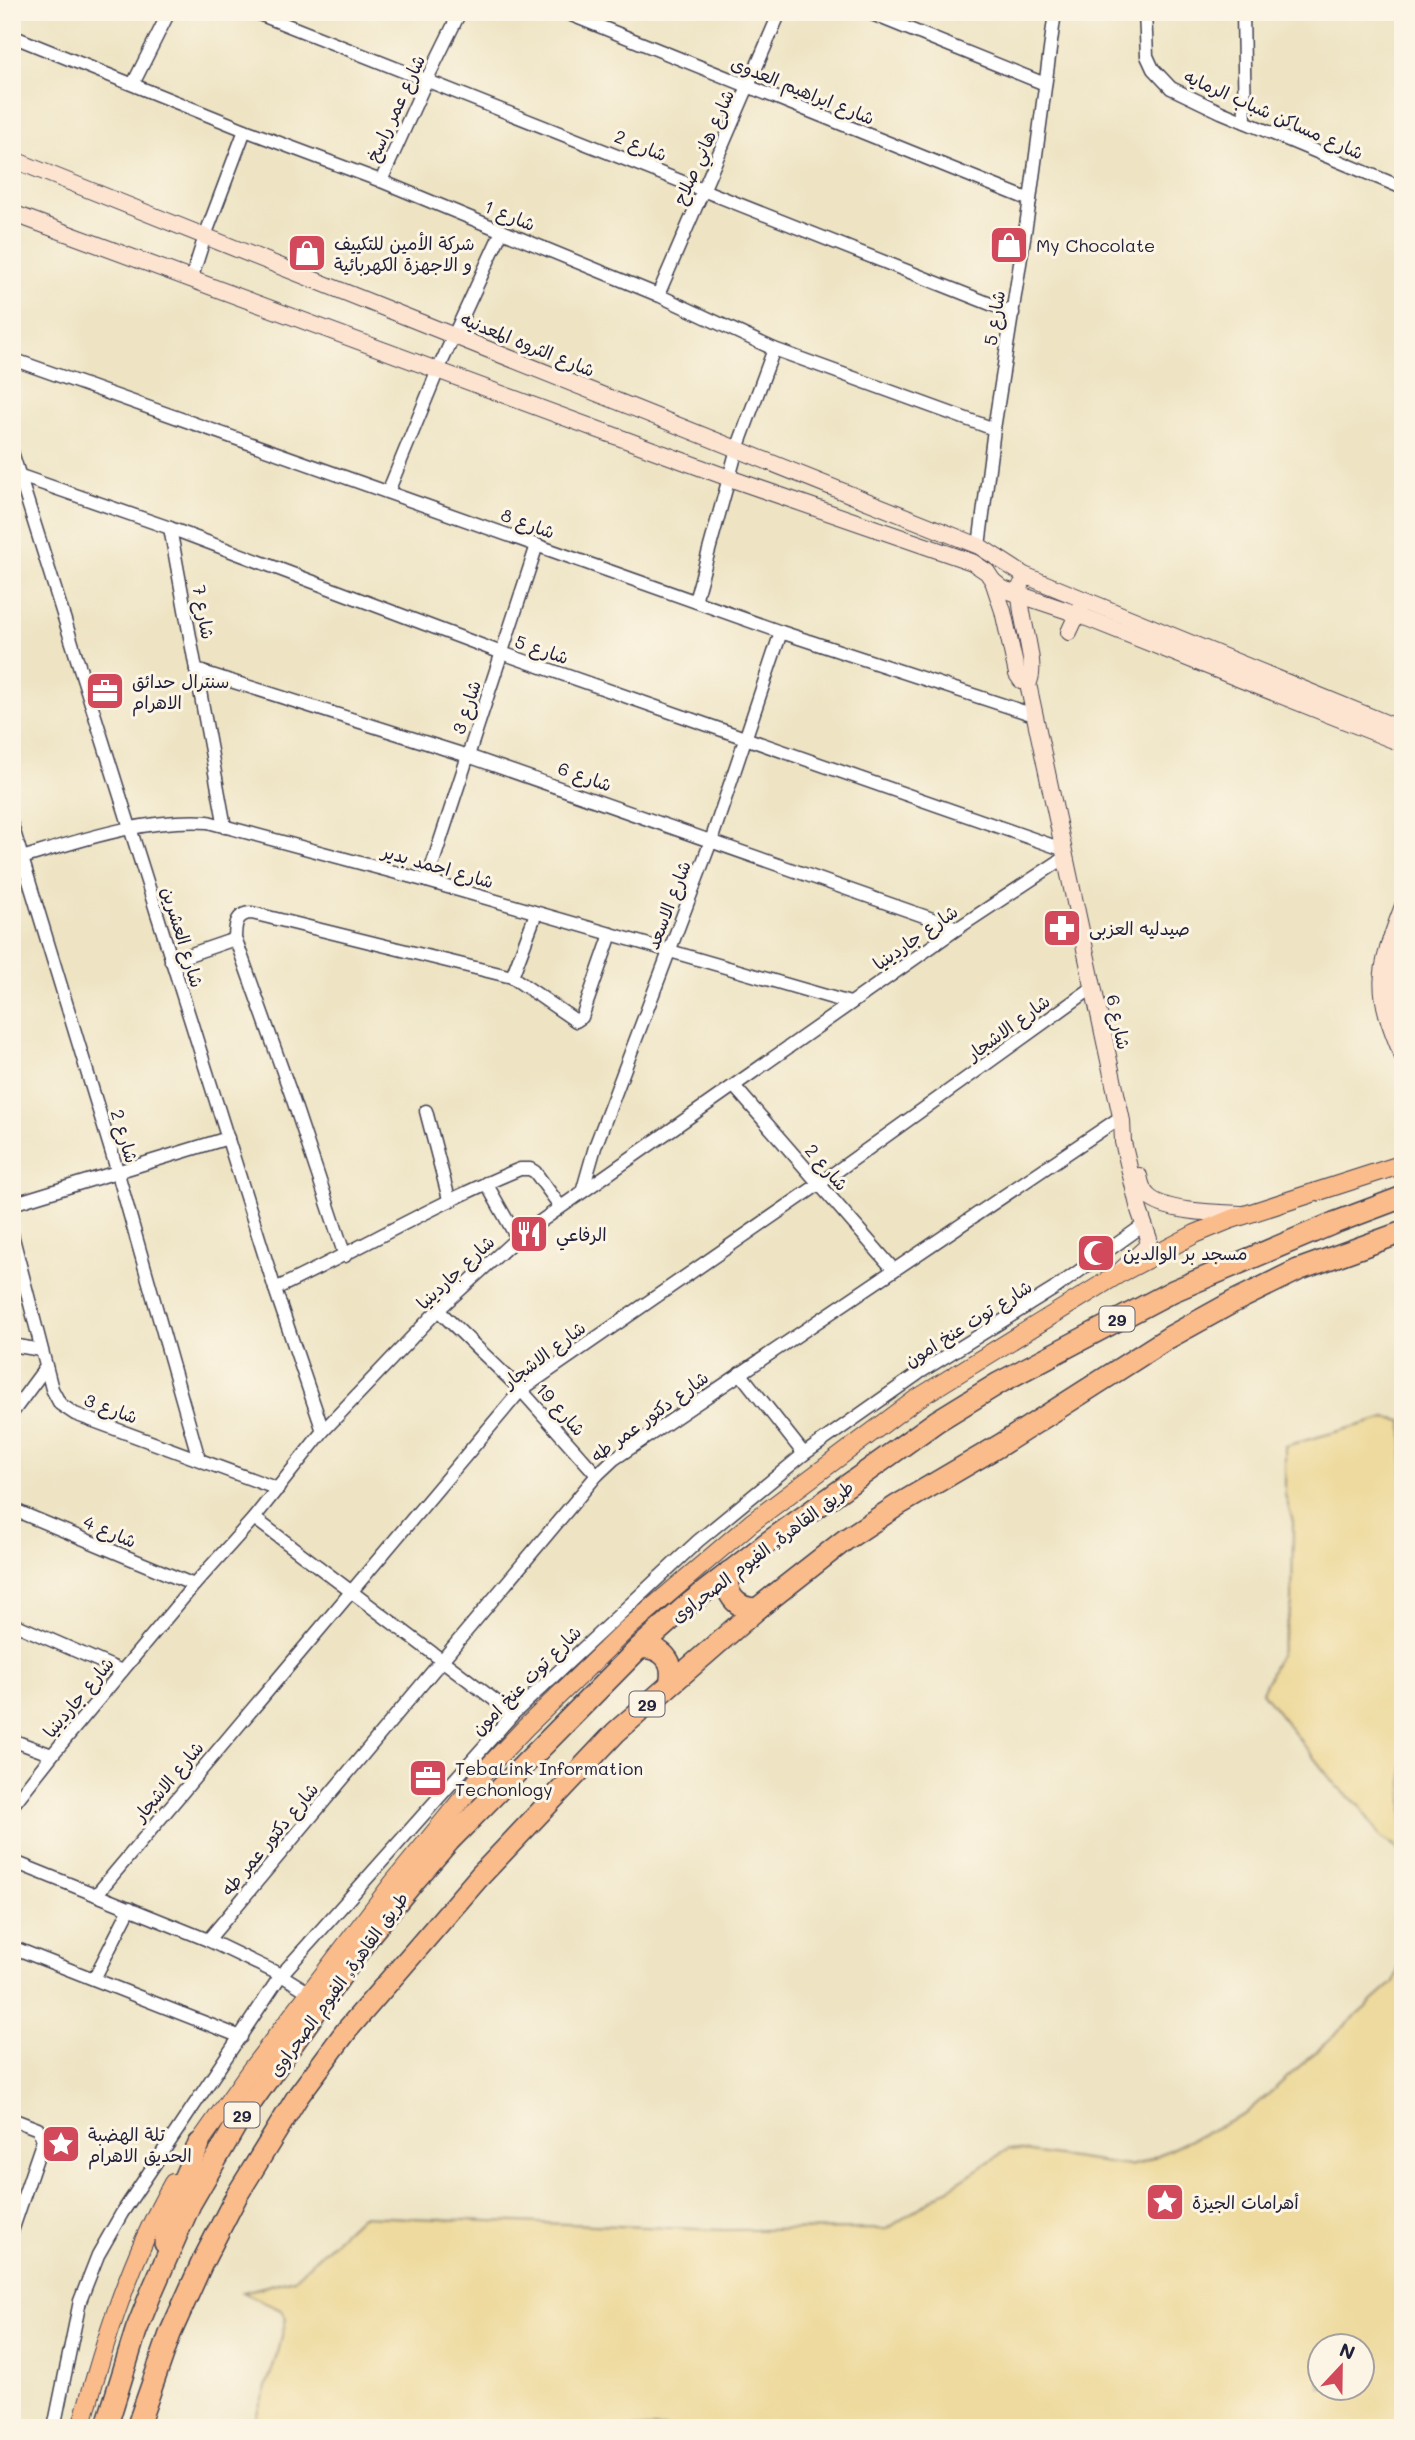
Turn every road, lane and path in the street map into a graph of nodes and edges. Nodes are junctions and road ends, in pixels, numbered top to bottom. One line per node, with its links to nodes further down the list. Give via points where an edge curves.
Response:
1 (169, 12): 12 (street)
2 (254, 12): 11 (street, شارع 2)
3 (460, 12): 11 (street, شارع عمر راسخ)
4 (564, 12): 14 (street, شارع ابراهيم العدوى)
5 (780, 12): 14 (street, شارع هاني صلاح)
6 (867, 12): 13 (street)
7 (1055, 12): 13 (street, شارع 5)
8 (1144, 12): 15 (street, شارع مساكن شباب الرمايه, via 1147,56 1161,79 1189,98)
9 (1243, 12): 15 (street)
10 (12, 36): 12 (street, شارع 1)
11 (426, 79): 18 (street, شارع عمر راسخ); 19 (street, شارع 2)
12 (133, 84): 16 (street, شارع 1)
13 (1045, 84): 21 (street, شارع 5)
14 (748, 87): 19 (street, شارع هاني صلاح); 21 (street, شارع ابراهيم العدوى)
15 (1245, 122): 20 (street, شارع مساكن شباب الرمايه)
16 (245, 130): 18 (street, شارع 1); 24 (street)
17 (12, 159): 24 (street, شارع الثروه المعدنيه)
18 (381, 181): 23 (street, شارع 1)
19 (703, 188): 26 (street, شارع هاني صلاح); 27 (street, شارع 2)
20 (1403, 188)
21 (1030, 200): 27 (street, شارع 5)
22 (12, 213): 25 (street)
23 (502, 231): 26 (street, شارع 1); 28 (street)
24 (205, 236): 25 (street); 28 (street, شارع الثروه المعدنيه)
25 (191, 280): 31 (street)
26 (658, 295): 29 (street, شارع 1)
27 (1013, 313): 32 (street, شارع 5)
28 (453, 335): 31 (street); 33 (street, شارع الثروه المعدنيه)
29 (774, 349): 32 (street, شارع 1); 33 (street)
30 (12, 359): 37 (street, شارع 8)
31 (438, 370): 36 (street); 37 (street)
32 (994, 429): 40 (street, شارع 5)
33 (737, 449): 36 (street); 40 (street, شارع الثروه المعدنيه)
34 (12, 452): 35 (street, شارع العشرين)
35 (16, 474): 38 (street, شارع 5); 58 (street, شارع العشرين)
36 (729, 478): 42 (street, via 972,562); 45 (street)
37 (388, 492): 39 (street, شارع 8)
38 (170, 528): 49 (street, شارع 5); 50 (street, شارع 7)
39 (537, 545): 45 (street, شارع 8); 49 (street, شارع 3)
40 (979, 546): 41 (street, شارع الثروه المعدنيه)
41 (1024, 575): 43 (street, شارع 6); 44 (street, شارع الثروه المعدنيه)
42 (993, 581): 43 (street); 51 (street, شارع 6, via 1017,674)
43 (1020, 595): 46 (street); 51 (street, شارع 6, via 1032,671)
44 (1084, 599): 46 (street); 53 (street, شارع الثروه المعدنيه)
45 (695, 601): 47 (street, شارع 8)
46 (1077, 614): 48 (street); 55 (street)
47 (781, 632): 52 (street, شارع 8); 54 (street, شارع الاسعد)
48 (1069, 632)
49 (502, 653): 54 (street, شارع 5); 56 (street, شارع 3)
50 (196, 670): 56 (street, شارع 6); 59 (street, شارع 7)
51 (1028, 684): 52 (street, شارع 6)
52 (1034, 715): 61 (street, شارع 6)
53 (1403, 730)
54 (746, 739): 60 (street, شارع الاسعد); 61 (street, شارع 5)
55 (1403, 744)
56 (468, 756): 60 (street, شارع 6); 63 (street, شارع 3)
57 (12, 825): 62 (street, شارع 2)
58 (132, 827): 59 (street, شارع احمد بدير, via 193,821); 62 (street, شارع احمد بدير); 71 (street, شارع العشرين)
59 (225, 827): 63 (street, شارع احمد بدير)
60 (711, 841): 66 (street, شارع 6); 70 (street, شارع الاسعد)
61 (1063, 854): 66 (street, شارع جاردينيا); 73 (street, شارع 6)
62 (17, 859): 82 (street, شارع 2)
63 (428, 881): 65 (street, شارع احمد بدير)
64 (1403, 906): 76 (street, via 1384,957 1382,981 1386,1016)
65 (536, 912): 67 (street, شارع احمد بدير); 72 (street)
66 (958, 928): 74 (street, شارع جاردينيا)
67 (611, 934): 70 (street, شارع احمد بدير); 72 (street, via 579,1021)
68 (1403, 939): 75 (street, via 1393,983)
69 (235, 941): 71 (street); 72 (street, via 236,922 252,913); 95 (street)
70 (670, 950): 74 (street, شارع احمد بدير); 85 (street, شارع الاسعد)
71 (171, 961): 80 (street, شارع العشرين)
72 (512, 977)
73 (1092, 988): 79 (street, شارع 6); 84 (street, شارع الاشجار)
74 (850, 1003): 77 (street, شارع جاردينيا)
75 (1403, 1026)
76 (1403, 1057)
77 (734, 1086): 84 (street, شارع 2); 85 (street, شارع جاردينيا)
78 (426, 1111): 87 (street)
79 (1121, 1119): 90 (street, شارع 6, via 1149,1198 1191,1211); 91 (street, شارع 6, via 1121,1137); 96 (street, شارع دكتور عمر طه)
80 (228, 1138): 82 (street); 98 (street, شارع العشرين)
81 (1403, 1164): 90 (main road)
82 (117, 1170): 88 (street); 108 (street, شارع 2)
83 (486, 1183): 87 (street); 89 (street, via 530,1169); 94 (street)
84 (818, 1184): 96 (street, شارع 2); 104 (street, شارع الاشجار)
85 (583, 1189): 89 (street, شارع جاردينيا)
86 (1403, 1197): 113 (highway, طريق القاهرة, الفيوم الصحراوى / 29, via 1203,1277 1031,1365 937,1421)
87 (449, 1199): 95 (street)
88 (12, 1204)
89 (560, 1206): 94 (street, شارع جاردينيا)
90 (1246, 1214): 97 (main road, via 1195,1234)
91 (1145, 1224): 97 (street, via 1147,1244); 107 (street, شارع توت عنخ امون)
92 (1403, 1232): 116 (highway, طريق القاهرة, الفيوم الصحراوى / 29, via 1298,1270 1201,1319 871,1522)
93 (12, 1234): 101 (street, شارع 3)
94 (517, 1238): 99 (street, شارع جاردينيا)
95 (345, 1256): 98 (street)
96 (894, 1270): 103 (street, شارع دكتور عمر طه)
97 (1117, 1275): 133 (main road, via 873,1430 660,1600 489,1766)
98 (275, 1289): 106 (street, شارع العشرين)
99 (438, 1310): 104 (street, شارع 19); 106 (street, شارع جاردينيا)
100 (12, 1345): 101 (street)
101 (41, 1350): 102 (street, شارع 3)
102 (46, 1367): 105 (street); 108 (street, شارع 3, via 55,1397 67,1410)
103 (740, 1373): 107 (street); 109 (street, شارع دكتور عمر طه, via 634,1444)
104 (521, 1390): 109 (street, شارع 19); 115 (street, شارع الاشجار)
105 (12, 1413)
106 (323, 1432): 110 (street, شارع جاردينيا)
107 (804, 1454): 122 (street, شارع توت عنخ امون, via 698,1541)
108 (199, 1459): 110 (street, شارع 3)
109 (597, 1475): 119 (street, شارع دكتور عمر طه)
110 (278, 1489): 112 (street, شارع جاردينيا)
111 (12, 1509): 114 (street, شارع 4)
112 (254, 1518): 114 (street, شارع جاردينيا); 115 (street)
113 (729, 1572): 116 (highway, via 732,1598 743,1607); 118 (highway, طريق القاهرة, الفيوم الصحراوى / 29)
114 (194, 1585): 120 (street, شارع جاردينيا)
115 (351, 1590): 119 (street); 127 (street, شارع الاشجار)
116 (757, 1609): 121 (highway, طريق القاهرة, الفيوم الصحراوى / 29)
117 (12, 1623): 120 (street)
118 (639, 1648): 121 (highway, via 663,1653 671,1667); 139 (highway, طريق القاهرة, الفيوم الصحراوى / 29, via 449,1841 372,1932 240,2119 205,2175)
119 (443, 1659): 122 (street); 129 (street, شارع دكتور عمر طه)
120 (122, 1671): 124 (street, شارع جاردينيا)
121 (670, 1684): 143 (highway, طريق القاهرة, الفيوم الصحراوى / 29, via 581,1767 503,1850 320,2064 263,2150 219,2229 170,2334)
122 (513, 1714): 131 (street, شارع توت عنخ امون)
123 (12, 1740): 124 (street)
124 (52, 1755): 125 (street, شارع جاردينيا)
125 (12, 1805)
126 (12, 1861): 127 (street)
127 (96, 1895): 128 (street)
128 (130, 1908): 129 (street); 132 (street)
129 (208, 1940): 131 (street)
130 (12, 1947): 132 (street)
131 (281, 1975): 133 (street); 134 (street, شارع توت عنخ امون)
132 (94, 1979): 134 (street)
133 (310, 1993): 136 (main road)
134 (241, 2037): 140 (street, شارع توت عنخ امون, via 98,2255 77,2312)
135 (12, 2119): 137 (street, via 38,2129 43,2140)
136 (199, 2144): 139 (highway, via 172,2206); 141 (main road, via 162,2202 130,2274)
137 (18, 2198): 138 (street)
138 (12, 2231)
139 (166, 2261): 142 (highway, طريق القاهرة, الفيوم الصحراوى / 29, via 136,2331)
140 (54, 2428)
141 (81, 2428)
142 (106, 2428)
143 (137, 2428)

